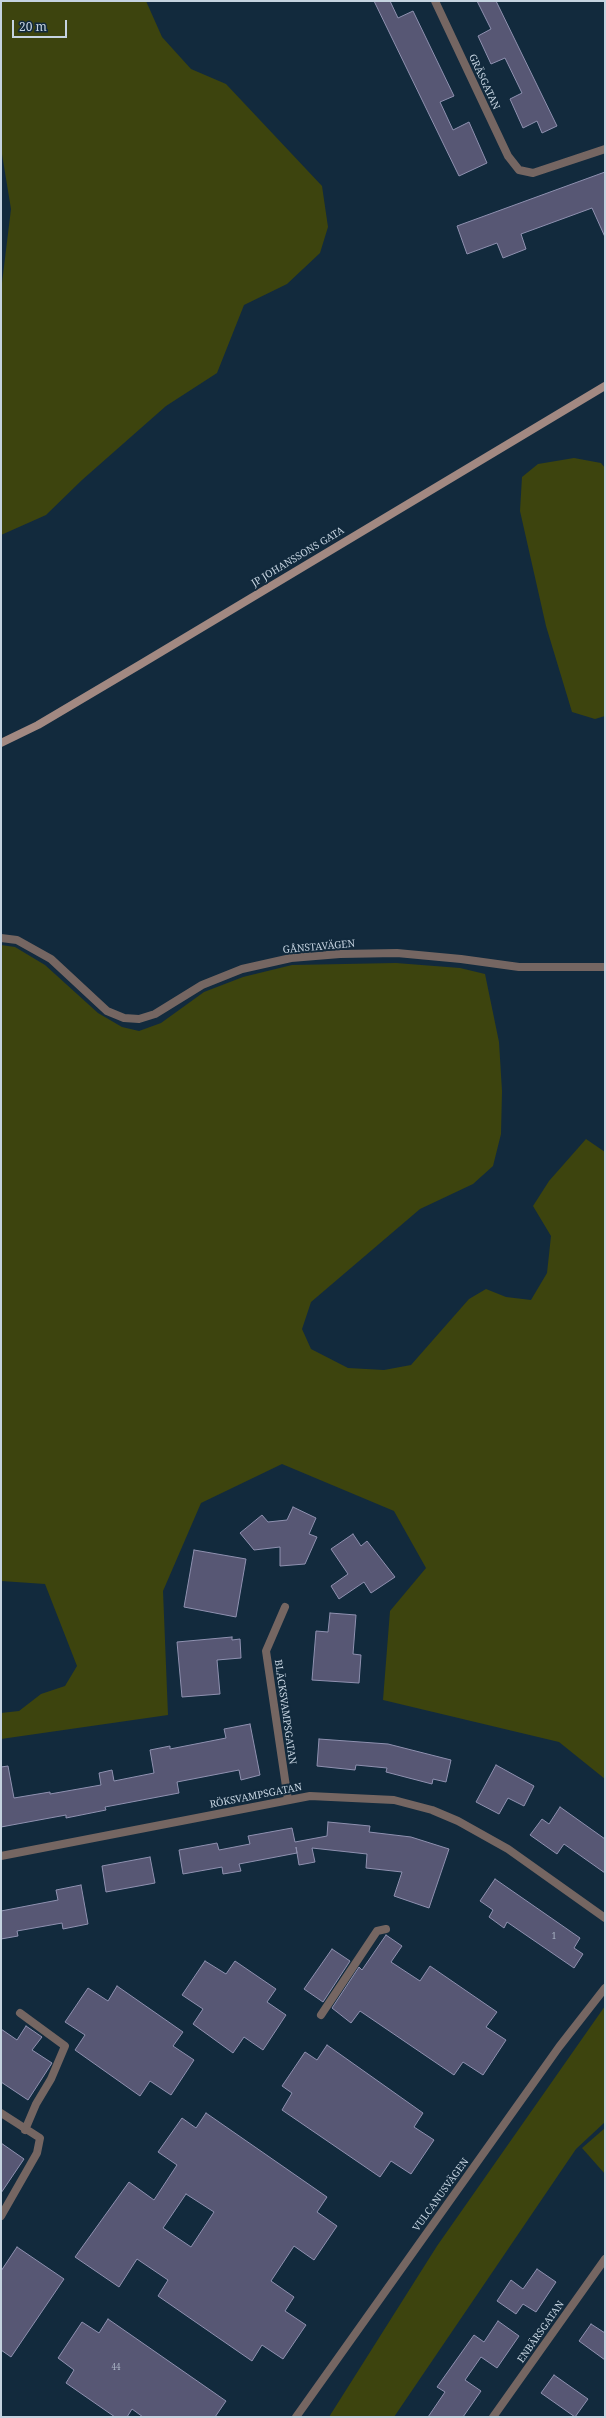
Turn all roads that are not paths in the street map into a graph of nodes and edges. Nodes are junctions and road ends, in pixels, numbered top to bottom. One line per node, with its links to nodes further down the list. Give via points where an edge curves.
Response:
1 (435, 1): 2 (street, GRÄSGATAN, via 508,156 519,170 533,173)
2 (605, 149)
3 (605, 386): 4 (street, JP JOHANSSONS GATA, via 38,725)
4 (1, 743)
5 (1, 938): 6 (street, GÅNSTAVÄGEN, via 17,940 51,959 107,1011 124,1018 138,1019 155,1014 202,985 242,969 291,958 397,953 519,967)
6 (605, 967)
7 (285, 1607): 8 (street, BLÄCKSVAMPSGATAN, via 266,1651)
8 (288, 1800): 9 (street, RÖKSVAMPSGATAN); 10 (street, RÖKSVAMPSGATAN, via 310,1796 394,1800 432,1810 458,1821 508,1849)
9 (1, 1856)
10 (605, 1918)
11 (386, 1929): 14 (street, via 377,1931)
12 (605, 1988): 19 (street, VULCANUSVÄGEN, via 554,2053)
13 (20, 2013): 16 (street, via 65,2046)
14 (321, 2015)
15 (1, 2113): 16 (street)
16 (25, 2130): 17 (street, via 40,2138 39,2146)
17 (1, 2216)
18 (605, 2259): 20 (street, ENBÄRSGATAN)
19 (296, 2417)
20 (493, 2417)

